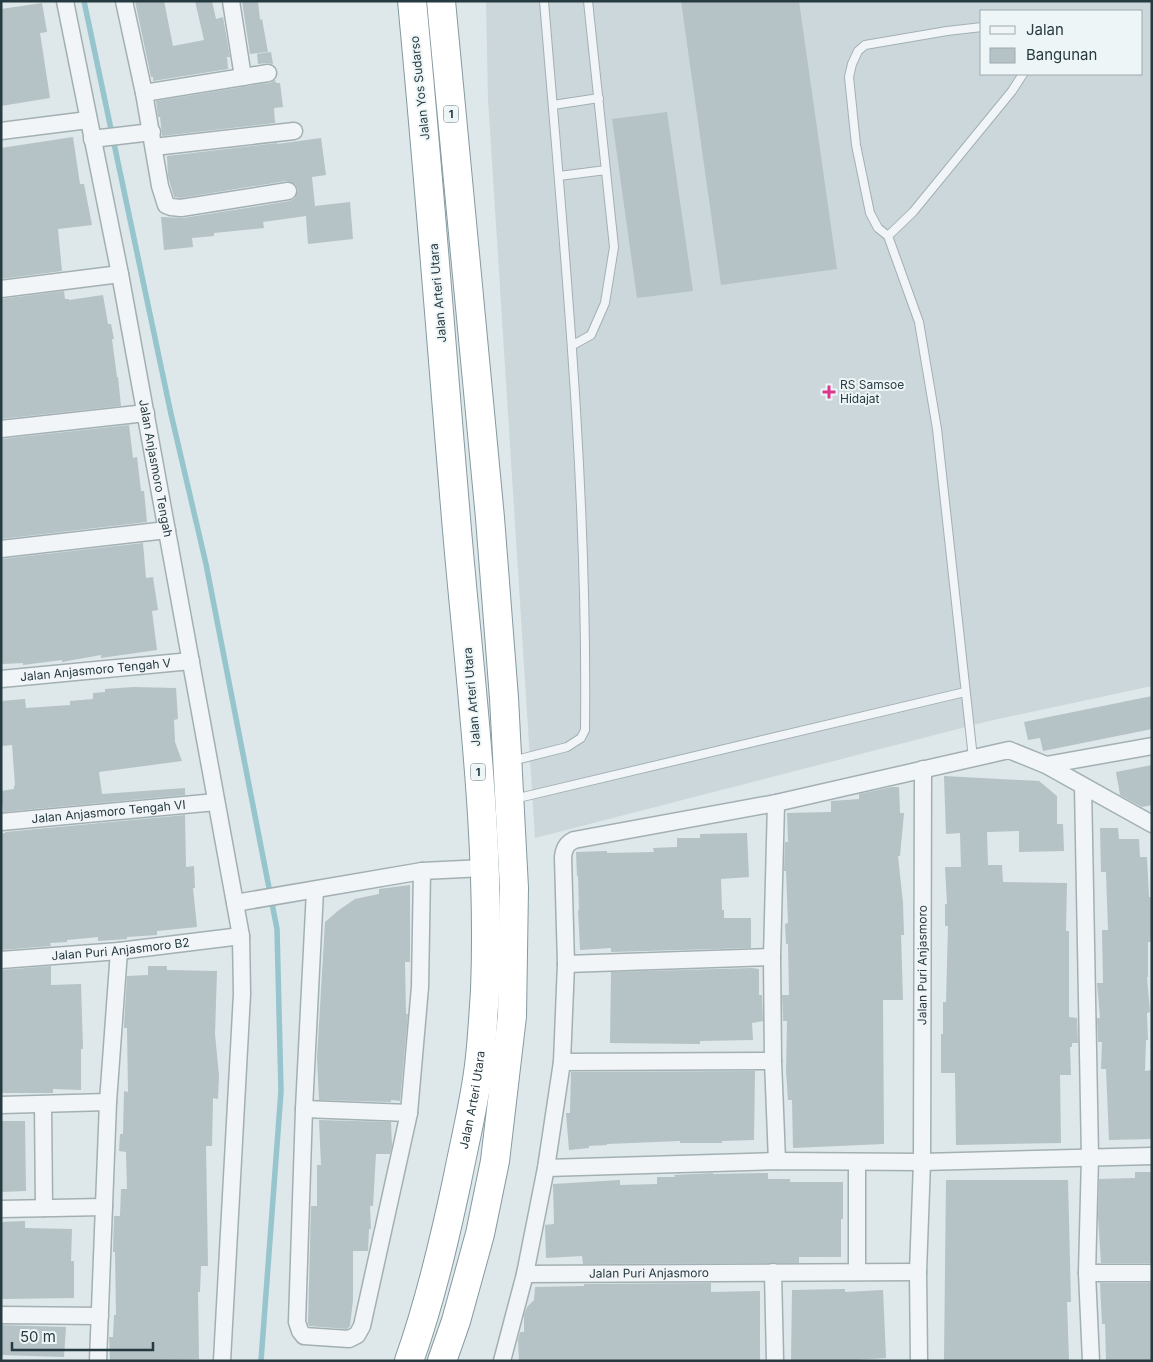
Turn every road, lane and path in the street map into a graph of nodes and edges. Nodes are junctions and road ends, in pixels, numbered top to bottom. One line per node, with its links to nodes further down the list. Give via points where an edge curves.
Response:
1 (65, 1): 15 (street, Jalan Anjasmoro Tengah)
2 (124, 1): 12 (street)
3 (231, 1): 11 (street)
4 (412, 1): 21 (highway, Jalan Yos Sudarso / 1)
5 (441, 1): 37 (highway, 1, via 490,518)
6 (544, 1): 14 (lane)
7 (588, 1): 13 (lane)
8 (980, 28): 24 (lane, via 865,45 852,64 849,77 856,146 870,213 878,228)
9 (268, 73): 11 (street)
10 (1022, 75): 24 (lane, via 913,212)
11 (243, 77): 12 (street)
12 (144, 93): 19 (street)
13 (599, 98): 14 (lane); 20 (lane)
14 (553, 105): 22 (lane)
15 (88, 120): 16 (street); 18 (street, Jalan Anjasmoro Tengah)
16 (1, 131)
17 (294, 131): 19 (street)
18 (92, 138): 19 (street); 25 (street, Jalan Anjasmoro Tengah)
19 (153, 140): 23 (street, via 160,186 168,207 181,208)
20 (606, 170): 22 (lane); 27 (lane, via 614,247 605,303 591,335)
21 (428, 175): 46 (highway, Jalan Arteri Utara / 1)
22 (559, 176): 27 (lane)
23 (288, 191)
24 (888, 236): 34 (lane, via 919,322 938,429)
25 (120, 274): 26 (street); 28 (street, Jalan Anjasmoro Tengah)
26 (1, 289)
27 (573, 346): 37 (lane, via 586,649 585,730 581,738 567,747)
28 (146, 413): 29 (street); 30 (street, Jalan Anjasmoro Tengah)
29 (1, 429)
30 (167, 530): 31 (street); 32 (street, Jalan Anjasmoro Tengah)
31 (1, 548)
32 (191, 662): 33 (street, Jalan Anjasmoro Tengah V); 42 (street, Jalan Anjasmoro Tengah)
33 (1, 680)
34 (965, 692): 36 (lane); 41 (lane)
35 (1152, 746): 38 (street)
36 (973, 758): 38 (street, via 1008,750); 39 (street)
37 (508, 762): 41 (highway, 1)
38 (1046, 765): 40 (street)
39 (923, 769): 43 (street); 66 (street, Jalan Puri Anjasmoro)
40 (1083, 786): 45 (street); 63 (street)
41 (510, 800): 82 (highway, 1, via 514,888 512,1016 504,1090 495,1161 480,1234)
42 (216, 802): 44 (street, Jalan Anjasmoro Tengah VI); 49 (street, Jalan Anjasmoro Tengah)
43 (776, 803): 52 (street); 54 (street, via 569,842 563,857)
44 (1, 822)
45 (1152, 824)
46 (484, 868): 47 (street); 81 (highway, Jalan Arteri Utara / 1, via 484,992 478,1072 444,1238)
47 (422, 871): 48 (street); 61 (street, via 420,987)
48 (307, 891): 49 (street); 60 (street)
49 (243, 902): 50 (street, Jalan Anjasmoro Tengah)
50 (240, 936): 51 (street, Jalan Puri Anjasmoro B2); 80 (street, Jalan Anjasmoro Tengah, via 242,994)
51 (119, 951): 53 (street, Jalan Puri Anjasmoro B2); 57 (street)
52 (772, 956): 54 (street); 55 (street)
53 (1, 960)
54 (566, 964): 56 (street)
55 (773, 1061): 56 (street); 64 (street)
56 (562, 1062): 67 (street)
57 (108, 1102): 58 (street); 68 (street)
58 (43, 1104): 59 (street); 69 (street)
59 (1, 1105)
60 (304, 1109): 61 (street); 61 (street, via 297,1322 304,1336 349,1339 357,1335 362,1326)
61 (409, 1113)
62 (1152, 1156): 63 (street)
63 (1090, 1157): 66 (street); 76 (street)
64 (776, 1161): 65 (street); 67 (street)
65 (857, 1162): 66 (street); 72 (street)
66 (922, 1162): 73 (street, Jalan Puri Anjasmoro)
67 (546, 1168): 75 (street)
68 (104, 1207): 69 (street); 78 (street)
69 (44, 1208): 70 (street)
70 (1, 1209)
71 (772, 1272): 72 (street, Jalan Puri Anjasmoro); 75 (street, Jalan Puri Anjasmoro); 84 (street)
72 (857, 1272): 73 (street, Jalan Puri Anjasmoro)
73 (918, 1272): 85 (street, Jalan Puri Anjasmoro)
74 (1152, 1273): 76 (street)
75 (525, 1274): 83 (street)
76 (1087, 1274): 86 (street)
77 (1, 1315): 78 (street)
78 (100, 1316): 79 (street)
79 (98, 1361)
80 (222, 1361)
81 (409, 1361)
82 (442, 1361)
83 (502, 1361)
84 (775, 1361)
85 (919, 1361)
86 (1091, 1361)

